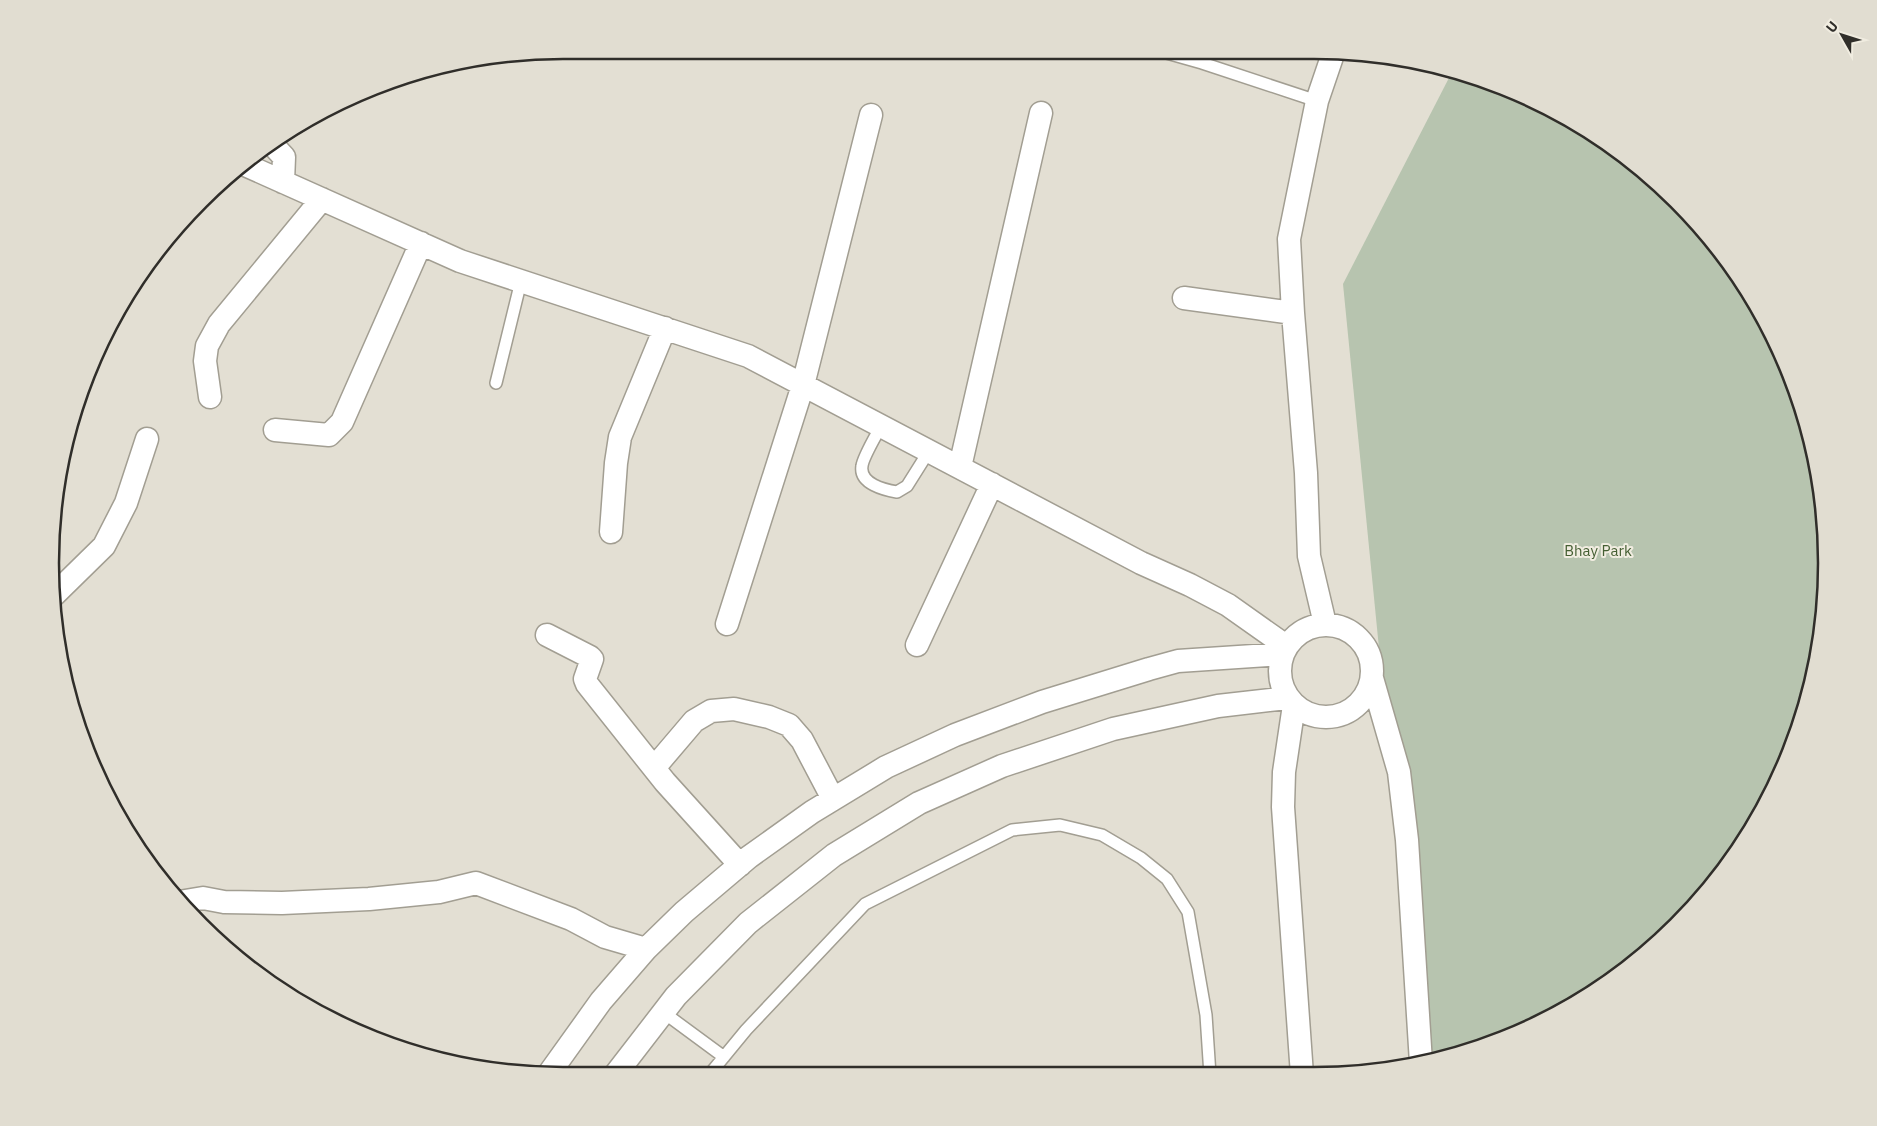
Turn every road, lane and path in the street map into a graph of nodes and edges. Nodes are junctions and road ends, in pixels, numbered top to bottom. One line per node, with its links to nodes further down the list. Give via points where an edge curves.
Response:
1 (1187, 59): 3 (lane)
2 (1331, 60): 3 (street)
3 (1317, 101): 13 (street, via 1288,240)
4 (1041, 113): 22 (street)
5 (870, 115): 16 (street)
6 (276, 149): 8 (street, via 284,158)
7 (251, 167): 8 (street)
8 (283, 182): 9 (street)
9 (322, 199): 10 (street); 17 (street, via 219,324 207,346 205,360)
10 (420, 243): 11 (street, via 460,261); 19 (street, via 342,422 328,435)
11 (521, 281): 14 (street); 15 (lane)
12 (1184, 298): 13 (street)
13 (1292, 313): 27 (street, via 1306,473 1309,556)
14 (665, 328): 16 (street, via 748,356); 24 (street, via 620,437)
15 (496, 383)
16 (803, 385): 18 (street); 26 (street)
17 (210, 397)
18 (881, 426): 21 (street); 21 (lane, via 862,466 871,484 897,492 907,486)
19 (275, 430)
20 (147, 439): 25 (street, via 126,503 104,546)
21 (929, 451): 22 (street)
22 (960, 467): 23 (street)
23 (992, 484): 29 (street); 30 (street, via 1228,605)
24 (611, 532)
25 (60, 589)
26 (727, 624)
27 (1325, 624): 30 (street, via 1299,633); 31 (street, via 1351,631 1364,644 1371,660)
28 (547, 635): 33 (street, via 592,659 585,679 587,684)
29 (917, 645)
30 (1284, 650): 32 (street, via 1279,672 1283,690); 34 (street, via 1178,661 1042,702 955,735 895,763)
31 (1372, 678): 32 (street, via 1359,703 1336,716 1318,717 1301,710); 39 (street, via 1399,772 1407,840)
32 (1291, 701): 38 (street, via 1218,706 1114,729 1002,766 919,803 834,854 748,923); 45 (street, via 1283,807)
33 (654, 768): 34 (street, via 694,721 711,711 734,709 789,725 802,740); 35 (street)
34 (833, 799): 35 (street)
35 (740, 865): 37 (street)
36 (189, 900): 37 (street, via 202,898 272,903 370,899 438,892 476,883 571,919 605,937)
37 (646, 949): 41 (street, via 601,1001)
38 (663, 1012): 40 (lane); 42 (street)
39 (1421, 1056)
40 (724, 1057): 43 (lane); 44 (lane, via 865,904 1012,830 1060,825 1102,835 1142,858 1167,879 1188,912 1206,1015)
41 (554, 1067)
42 (621, 1067)
43 (716, 1067)
44 (1209, 1067)
45 (1301, 1067)

